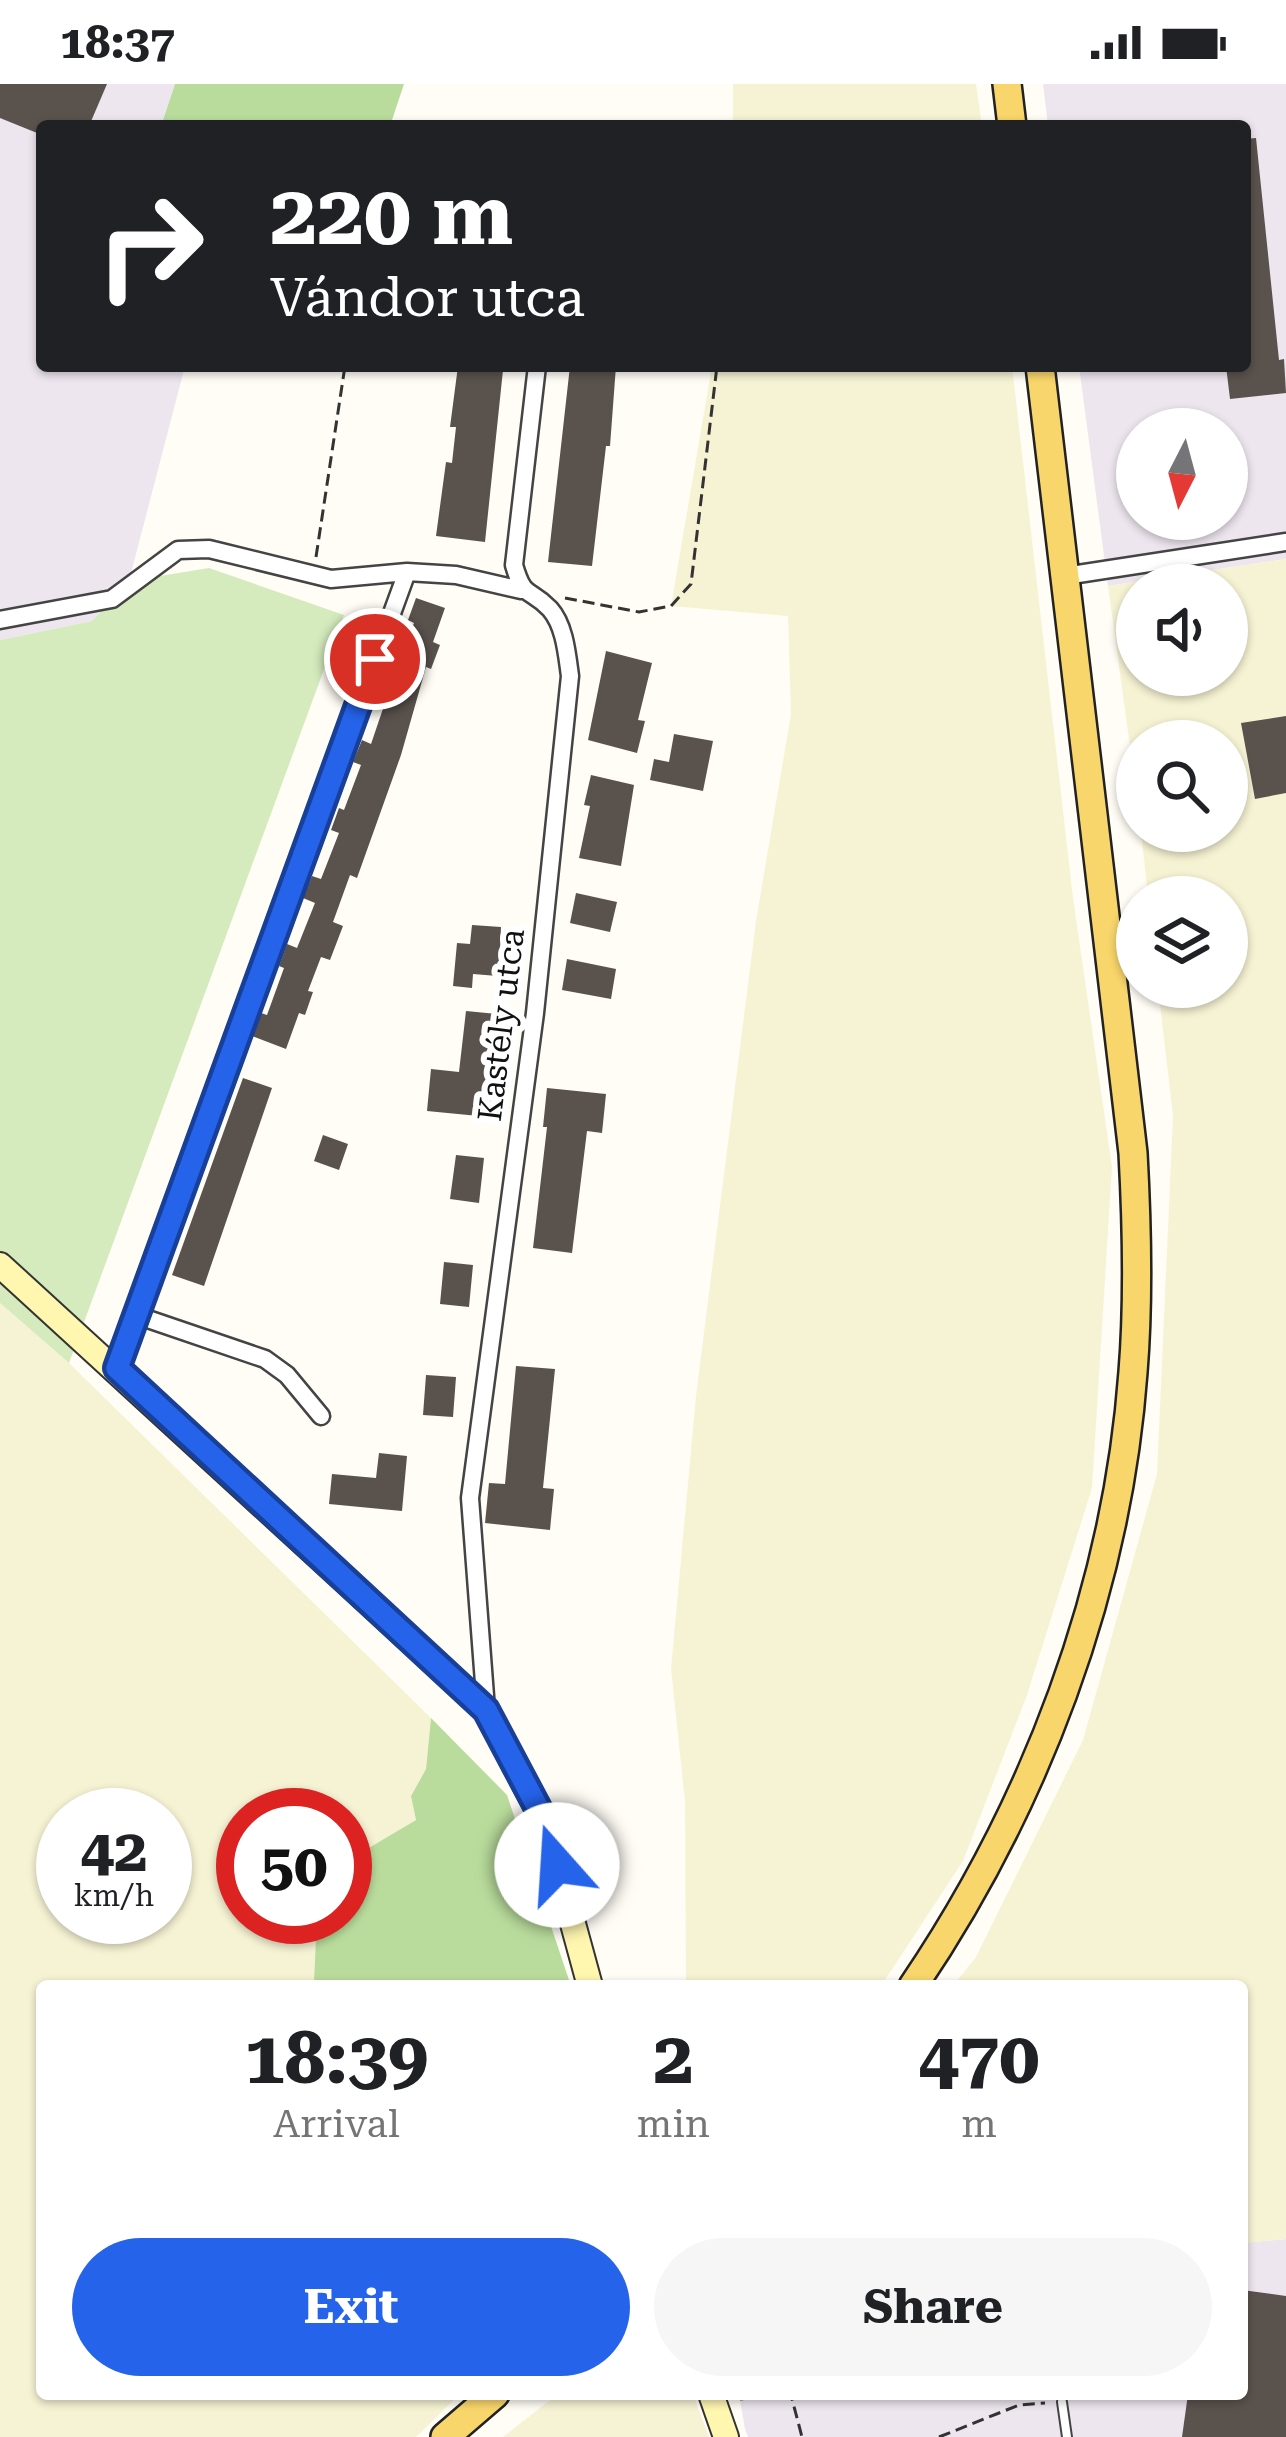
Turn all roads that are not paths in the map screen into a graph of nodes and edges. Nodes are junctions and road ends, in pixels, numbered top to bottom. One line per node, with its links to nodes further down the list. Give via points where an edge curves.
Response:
1 (1007, 84): 2 (main road)
2 (1011, 120)
3 (537, 372): 8 (street, via 514,565)
4 (1041, 372): 7 (main road)
5 (1286, 542): 7 (street)
6 (407, 572): 8 (street); 9 (street, via 331,579 209,548 178,550 112,599); 11 (street)
7 (1065, 576): 16 (main road, via 1133,1153 1133,1373 1118,1487 1078,1651 997,1844)
8 (521, 590): 14 (street, Kastély utca, via 551,610 570,676 470,1498)
9 (0, 620)
10 (0, 1264): 12 (main road)
11 (136, 1315): 12 (street); 13 (street, via 265,1359)
12 (117, 1368): 14 (main road)
13 (321, 1416)
14 (486, 1710): 15 (main road, via 547,1825)
15 (588, 1980)
16 (917, 1980)
17 (488, 2400): 20 (main road)
18 (714, 2400): 21 (main road)
19 (1062, 2402): 22 (lane)
20 (445, 2437)
21 (726, 2437)
22 (1067, 2437)

